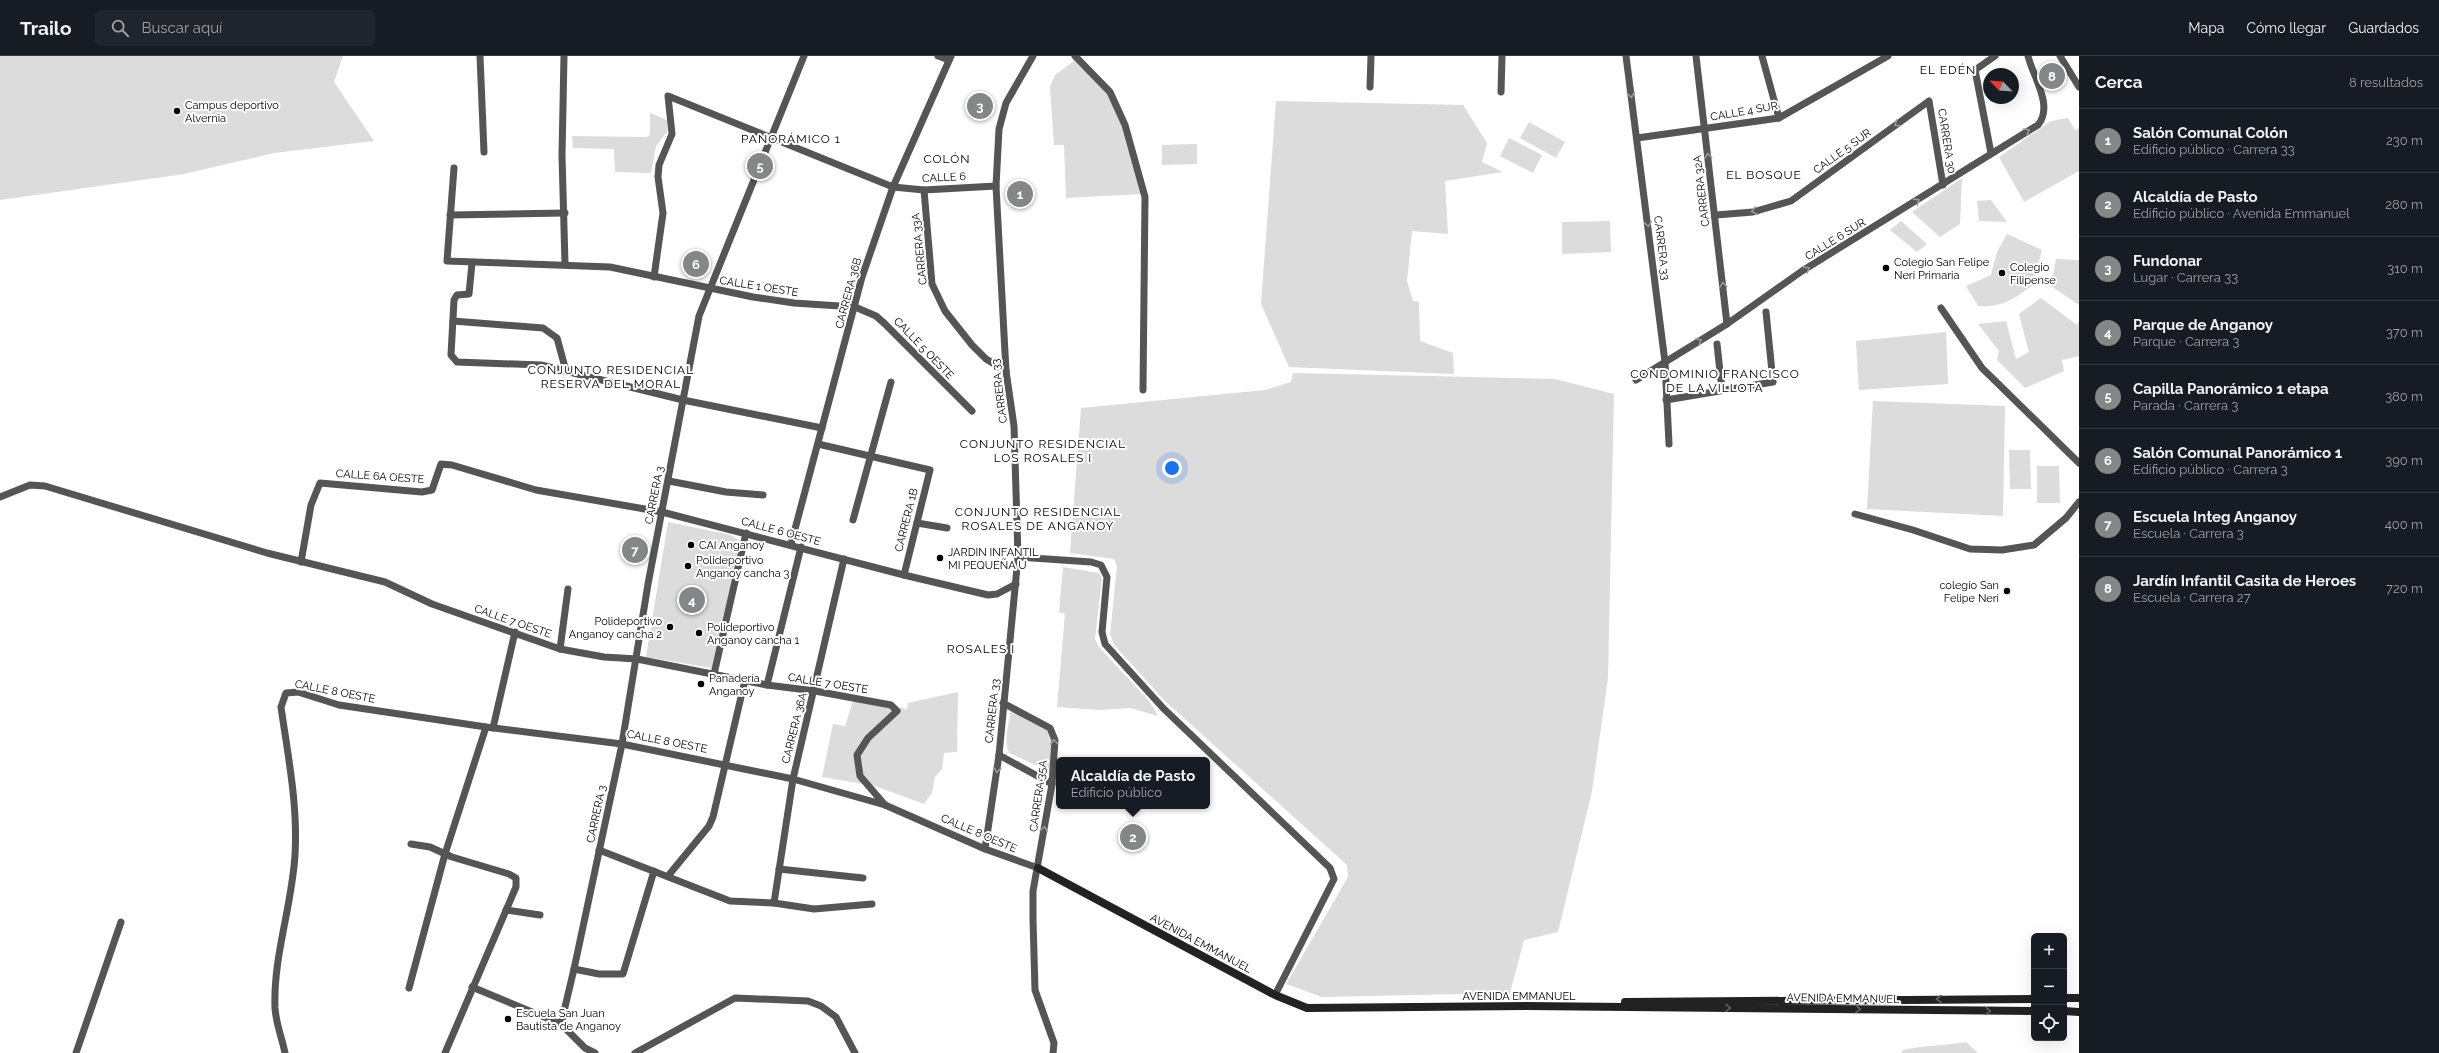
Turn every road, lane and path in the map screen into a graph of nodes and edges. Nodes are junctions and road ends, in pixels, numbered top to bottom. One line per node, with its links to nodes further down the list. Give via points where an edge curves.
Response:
1 (480, 56): 25 (street)
2 (564, 56): 32 (street, via 562,155)
3 (804, 56): 23 (street, CARRERA 3)
4 (938, 56): 16 (street)
5 (1033, 56): 29 (street, CARRERA 33, via 1006,103 999,129)
6 (1075, 56): 50 (street, via 1110,92 1125,125 1145,197)
7 (1371, 56): 17 (street)
8 (1502, 56): 19 (street)
9 (1626, 56): 24 (street, CARRERA 33, one-way to 24)
10 (1696, 56): 22 (street, CARRERA 32A)
11 (1762, 56): 21 (street)
12 (1888, 56): 21 (street, CALLE 4 SUR)
13 (1994, 56): 26 (street, via 1975,70)
14 (2028, 56): 26 (street, CALLE 6 SUR, one-way to 14, via 2038,125 2044,115 2044,104)
15 (2060, 56): 18 (street)
16 (950, 58): 30 (street, CARRERA 36B)
17 (1370, 87)
18 (2079, 87)
19 (1501, 92)
20 (1929, 101): 28 (street, CARRERA 30); 34 (street, CALLE 5 SUR, one-way to 34, via 1791,201 1753,212)
21 (1779, 118): 22 (street, CALLE 4 SUR)
22 (1705, 129): 24 (street, CALLE 4 SUR); 34 (street, CARRERA 32A, one-way to 22)
23 (772, 138): 30 (street, CALLE 6); 37 (street, CALLE 6, via 668,96 672,134 659,165 662,213); 38 (street, CARRERA 3)
24 (1637, 138): 45 (street, CARRERA 33, one-way to 45)
25 (484, 152)
26 (1991, 153): 28 (street, CALLE 6 SUR)
27 (454, 168): 33 (street)
28 (1943, 185): 43 (street, CALLE 6 SUR, one-way to 28, via 1802,272)
29 (996, 186): 31 (street, CALLE 6); 47 (street, CARRERA 33)
30 (893, 187): 31 (street, CALLE 6); 39 (street, CARRERA 36B, via 862,277)
31 (924, 190): 47 (street, CARRERA 33A, via 932,284 945,311 972,345 986,359)
32 (565, 212): 33 (street); 36 (street)
33 (450, 215): 35 (street, CALLE 1 OESTE, via 447,261)
34 (1716, 215): 43 (street, CARRERA 32A, one-way to 34)
35 (472, 263): 36 (street, CALLE 1 OESTE); 42 (street, via 469,294 457,294 455,297)
36 (566, 264): 37 (street, CALLE 1 OESTE, via 610,267)
37 (654, 277): 38 (street, CALLE 1 OESTE)
38 (709, 289): 39 (street, CALLE 1 OESTE, via 794,303); 52 (street, CARRERA 3, via 699,316)
39 (856, 307): 54 (street, CALLE 5 OESTE, via 876,316 884,323); 55 (street, CARRERA 36B)
40 (1942, 308): 59 (street, via 1982,368)
41 (1766, 312): 51 (street, via 1773,382)
42 (453, 321): 46 (street, via 543,328 557,338); 46 (street, via 451,355 457,362 541,365)
43 (1727, 324): 45 (street, CALLE 6 SUR, one-way to 43)
44 (1717, 344): 51 (street)
45 (1665, 362): 48 (street, CALLE 6 SUR); 53 (street, CARRERA 33)
46 (566, 371): 52 (street)
47 (1006, 371): 73 (street, CARRERA 33, via 1014,426)
48 (1636, 380)
49 (891, 382): 58 (street)
50 (1143, 390)
51 (1722, 390): 53 (street)
52 (683, 400): 55 (street); 60 (street, CARRERA 3)
53 (1666, 400): 57 (street, CARRERA 33)
54 (972, 411)
55 (822, 428): 56 (street, CARRERA 36B)
56 (818, 444): 58 (street); 71 (street, CARRERA 36B)
57 (1669, 444)
58 (870, 457): 67 (street); 68 (street, CARRERA 1B, via 930,470)
59 (2079, 463)
60 (669, 481): 62 (street, via 726,492); 65 (street, CARRERA 3)
61 (536, 490): 65 (street, CALLE 6 OESTE); 75 (street, CALLE 6A OESTE, via 441,464 432,490 422,492 320,483 312,505)
62 (763, 495)
63 (0, 497): 75 (street, CALLE 7 OESTE, via 30,485 45,486)
64 (2079, 502): 66 (street, via 2066,518 2034,545 2002,550 1970,549)
65 (662, 512): 70 (street, CALLE 6 OESTE); 81 (street, CARRERA 3)
66 (1855, 514)
67 (853, 520)
68 (917, 523): 69 (street); 76 (street, CARRERA 1B)
69 (947, 528)
70 (746, 533): 71 (street, CALLE 6 OESTE); 82 (street)
71 (791, 544): 72 (street, CALLE 6 OESTE)
72 (801, 547): 74 (street, CALLE 6 OESTE); 84 (street)
73 (1018, 557): 77 (street, CARRERA 33); 111 (street, via 1091,562 1101,565 1107,577 1102,632 1105,644 1168,714 1330,868 1334,879)
74 (844, 559): 76 (street, CALLE 6 OESTE); 85 (street, CARRERA 36A)
75 (301, 562): 79 (street, CALLE 7 OESTE, via 385,582 432,604)
76 (904, 576): 77 (street, CALLE 6 OESTE, via 988,595 997,594)
77 (1016, 584): 86 (street, CARRERA 33)
78 (568, 589): 80 (street)
79 (516, 632): 80 (street, CALLE 7 OESTE); 87 (street)
80 (560, 649): 81 (street, CALLE 7 OESTE, via 604,657)
81 (637, 659): 82 (street, CALLE 7 OESTE); 88 (street, CARRERA 3)
82 (714, 674): 83 (street, CALLE 7 OESTE)
83 (745, 680): 84 (street, CALLE 7 OESTE); 90 (street)
84 (767, 685): 85 (street, CALLE 7 OESTE)
85 (814, 691): 91 (street, CARRERA 36A); 93 (street, CALLE 7 OESTE, via 891,705 897,711 864,742 857,755 860,776)
86 (1003, 703): 89 (street, CARRERA 33); 92 (street, CARRERA 35A, one-way to 86, via 1055,740 1050,728)
87 (489, 727): 88 (street, CALLE 8 OESTE); 97 (street); 120 (street, CALLE 8 OESTE, via 339,705 298,692 286,693 282,699 280,707 296,807 295,856 277,970 277,1019)
88 (622, 744): 90 (street, CALLE 8 OESTE); 96 (street, CARRERA 3)
89 (999, 755): 92 (street); 95 (street, CARRERA 33, one-way to 95)
90 (726, 764): 91 (street, CALLE 8 OESTE); 101 (street, via 709,826)
91 (793, 779): 93 (street, CALLE 8 OESTE); 99 (street, CARRERA 36A)
92 (1052, 784): 98 (street, CARRERA 35A, one-way to 92)
93 (885, 805): 95 (street, CALLE 8 OESTE)
94 (411, 844): 97 (street)
95 (985, 849): 98 (street, CALLE 8 OESTE)
96 (599, 850): 100 (street); 108 (street, CARRERA 3)
97 (445, 854): 105 (street, via 516,878 516,887); 110 (street)
98 (1038, 866): 111 (street, AVENIDA EMMANUEL); 125 (street, CARRERA 35A, via 1033,891 1035,990 1054,1044)
99 (779, 869): 102 (street); 103 (street, CARRERA 36A)
100 (654, 871): 101 (street); 108 (street, via 622,974 600,974)
101 (668, 876): 103 (street, via 730,901)
102 (863, 878)
103 (774, 903): 104 (street, via 814,909)
104 (872, 904)
105 (506, 910): 106 (street); 109 (street)
106 (540, 915)
107 (121, 922): 119 (street)
108 (574, 969): 118 (street, CARRERA 3)
109 (472, 986): 118 (street); 121 (street)
110 (409, 988)
111 (1276, 994): 112 (street, AVENIDA EMMANUEL, one-way to 111, via 1307,1004); 115 (street, AVENIDA EMMANUEL, one-way to 115, via 1307,1008 1526,1006)
112 (2031, 998)
113 (2067, 998): 114 (street)
114 (2079, 998)
115 (2031, 1011)
116 (2067, 1012): 117 (street)
117 (2079, 1012)
118 (560, 1024): 122 (street, via 576,1040)
119 (76, 1053)
120 (285, 1053)
121 (445, 1053)
122 (595, 1053)
123 (635, 1053): 124 (street, via 735,998 808,1001 821,1006 836,1017)
124 (855, 1053)
125 (1053, 1053)

